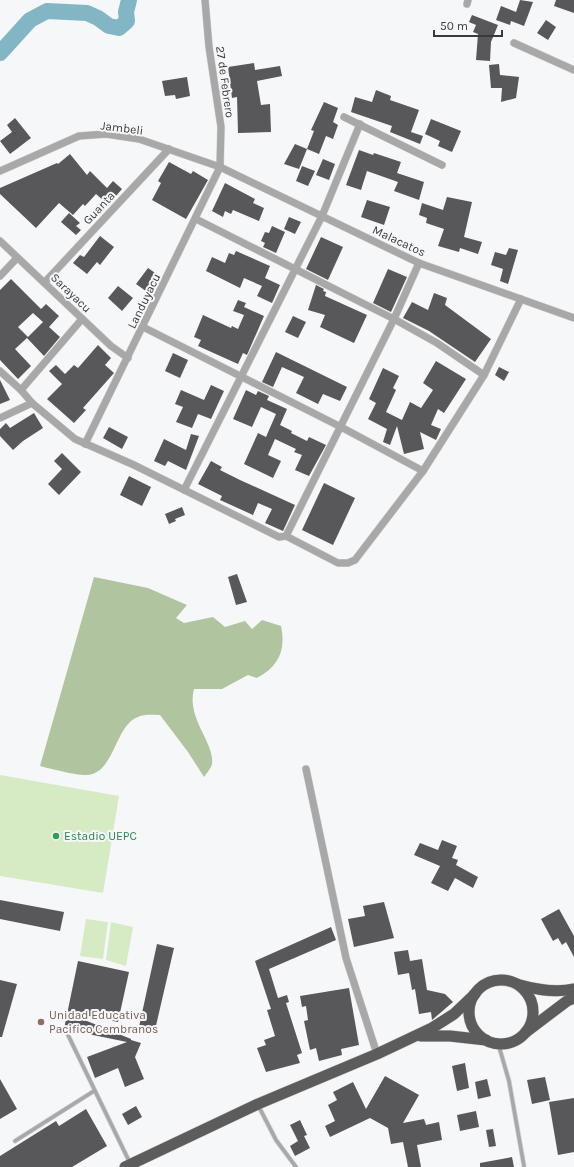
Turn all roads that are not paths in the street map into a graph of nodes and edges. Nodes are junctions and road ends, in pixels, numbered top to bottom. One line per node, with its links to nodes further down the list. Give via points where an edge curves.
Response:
1 (205, 0): 8 (street, 27 de Febrero, via 221,127)
2 (514, 43): 3 (street)
3 (574, 70)
4 (344, 117): 5 (street)
5 (360, 124): 7 (street); 10 (street)
6 (169, 149): 8 (street, Jambeli); 9 (street, Jambeli, via 139,139 106,134 80,136); 17 (street, Guanta)
7 (442, 165)
8 (220, 167): 10 (street, Malacatos); 11 (street, Landuyacu)
9 (0, 170)
10 (322, 216): 14 (street, Malacatos); 15 (street)
11 (196, 219): 15 (street); 22 (street, Landuyacu)
12 (0, 242): 13 (street, Sarayacu)
13 (17, 258): 16 (street); 17 (street, Sarayacu)
14 (419, 264): 18 (street, Malacatos); 20 (street)
15 (296, 268): 20 (street); 26 (street)
16 (0, 276)
17 (45, 282): 21 (street, Sarayacu)
18 (521, 299): 19 (street, Malacatos); 25 (street)
19 (574, 318)
20 (394, 319): 25 (street, via 438,343); 30 (street)
21 (82, 320): 23 (street, Sarayacu); 27 (street)
22 (143, 327): 23 (street, Landuyacu); 26 (street)
23 (128, 358): 31 (street, Landuyacu)
24 (0, 371): 27 (street)
25 (484, 375): 32 (street)
26 (242, 377): 30 (street); 33 (street)
27 (21, 390): 28 (street)
28 (32, 403): 29 (street); 31 (street, via 75,439)
29 (0, 418)
30 (341, 427): 32 (street); 34 (street)
31 (85, 444): 33 (street)
32 (423, 471): 34 (street, via 355,560 348,563 338,562)
33 (184, 490): 34 (street, via 279,537)
34 (286, 536)
35 (306, 769): 45 (street, via 346,958)
36 (516, 984): 37 (highway, via 540,990); 38 (highway, via 497,980 484,985); 40 (highway, via 526,992 532,1004 530,1024)
37 (574, 989)
38 (475, 994): 42 (highway, via 454,1014); 43 (highway, via 470,1006 470,1019 476,1031)
39 (574, 998): 40 (highway)
40 (523, 1034): 44 (highway, via 511,1042)
41 (68, 1035): 46 (lane)
42 (412, 1037): 43 (highway, via 435,1035); 45 (highway)
43 (486, 1040): 44 (highway)
44 (498, 1043): 50 (lane, via 509,1082)
45 (377, 1054): 47 (highway)
46 (94, 1091): 48 (lane); 49 (lane)
47 (258, 1104): 49 (highway); 51 (lane, via 276,1140)
48 (15, 1141)
49 (128, 1166)
50 (524, 1166)
51 (296, 1167)

